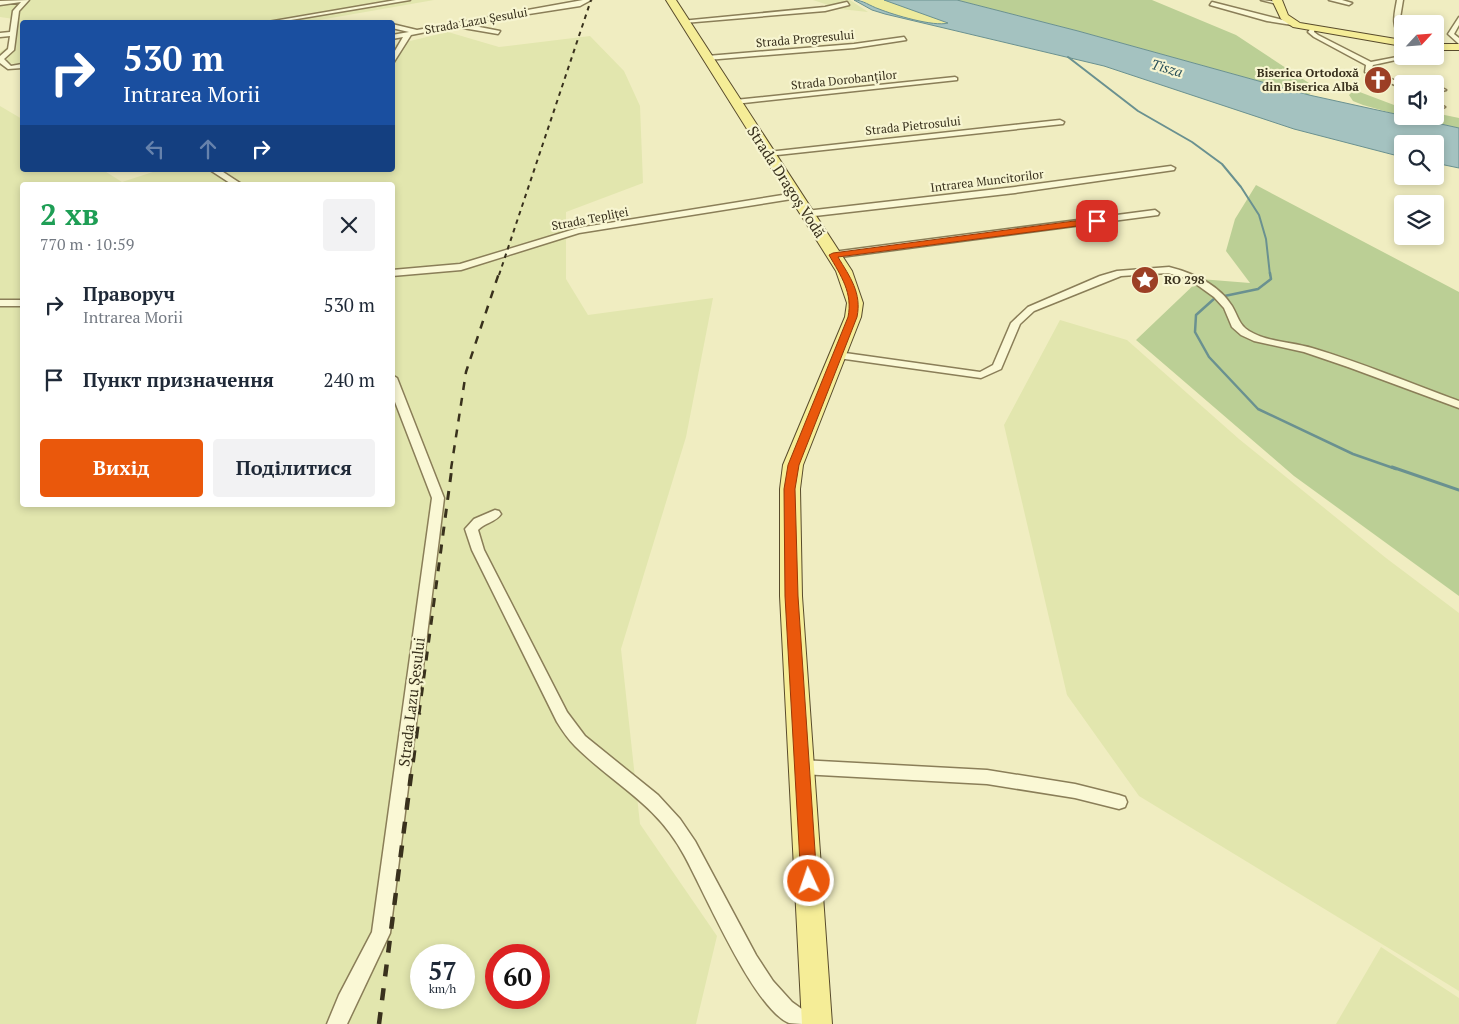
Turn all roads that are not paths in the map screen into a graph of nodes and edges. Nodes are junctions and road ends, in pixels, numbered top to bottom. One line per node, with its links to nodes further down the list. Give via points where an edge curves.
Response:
1 (26, 0): 9 (street); 23 (street, via 16,11)
2 (407, 0): 15 (street)
3 (588, 0): 18 (street, Strada Lazu Șesului)
4 (671, 0): 16 (main road, Strada Dragoș Vodă)
5 (1264, 0): 8 (street)
6 (1332, 0): 10 (street)
7 (1400, 0): 13 (street)
8 (1277, 1): 17 (main road, via 1284,17)
9 (0, 3)
10 (1349, 3)
11 (847, 4): 16 (street, via 825,9)
12 (1212, 4): 17 (street, via 1267,20)
13 (1398, 15)
14 (1459, 19): 28 (street, via 1451,34)
15 (283, 20)
16 (684, 21): 31 (main road, Strada Dragoș Vodă)
17 (1292, 23): 20 (main road)
18 (453, 25): 21 (street, Strada Lazu Șesului); 22 (street)
19 (395, 27): 21 (street)
20 (1313, 29): 27 (main road); 33 (street, via 1311,32 1316,36)
21 (414, 30): 25 (street, Strada Lazu Șesului); 30 (street)
22 (498, 32)
23 (13, 34): 24 (street); 35 (street, via 12,50 0,60)
24 (0, 35)
25 (395, 36)
26 (904, 39): 31 (street, Strada Progresului)
27 (1394, 42)
28 (1458, 46): 29 (main road)
29 (1444, 47)
30 (395, 58)
31 (707, 58): 40 (main road, Strada Dragoș Vodă)
32 (1394, 59): 33 (street)
33 (1370, 64): 39 (street, via 1367,71)
34 (20, 66): 35 (street)
35 (10, 68): 36 (street); 37 (street)
36 (0, 69)
37 (20, 74)
38 (955, 79): 40 (street, Strada Dorobanților)
39 (1394, 83)
40 (735, 102): 42 (main road, Strada Dragoș Vodă)
41 (1060, 122): 42 (street, Strada Pietrosului)
42 (768, 154): 46 (main road, Strada Dragoș Vodă)
43 (1171, 168): 48 (street, Intrarea Muncitorilor)
44 (217, 172): 45 (street)
45 (234, 182)
46 (795, 196): 48 (main road, Strada Dragoș Vodă); 50 (street, Strada Tepliței, via 578,231 462,267)
47 (1155, 213): 49 (street)
48 (806, 214): 49 (main road, Strada Dragoș Vodă)
49 (833, 255): 53 (main road, Strada Dragoș Vodă, via 850,284 856,303)
50 (395, 273)
51 (0, 303): 52 (street)
52 (20, 303)
53 (838, 355): 55 (street, via 981,375 997,367 1016,322 1031,309 1104,278 1130,271 1169,270 1192,277 1220,298 1236,325 1245,333 1352,365); 57 (main road, Strada Dragoș Vodă, via 801,442 791,475 791,596)
54 (395, 386): 59 (street, Strada Lazu Șesului, via 438,498 381,933 369,962 341,1009)
55 (1459, 405)
56 (494, 514): 60 (street, via 478,522 471,530 562,717 580,742 652,799 673,823 692,851 755,970 775,998 796,1019)
57 (801, 768): 58 (street, via 987,777 1075,791); 61 (main road, Strada Dragoș Vodă)
58 (1119, 802)
59 (337, 1024)
60 (806, 1024)
61 (817, 1024)

